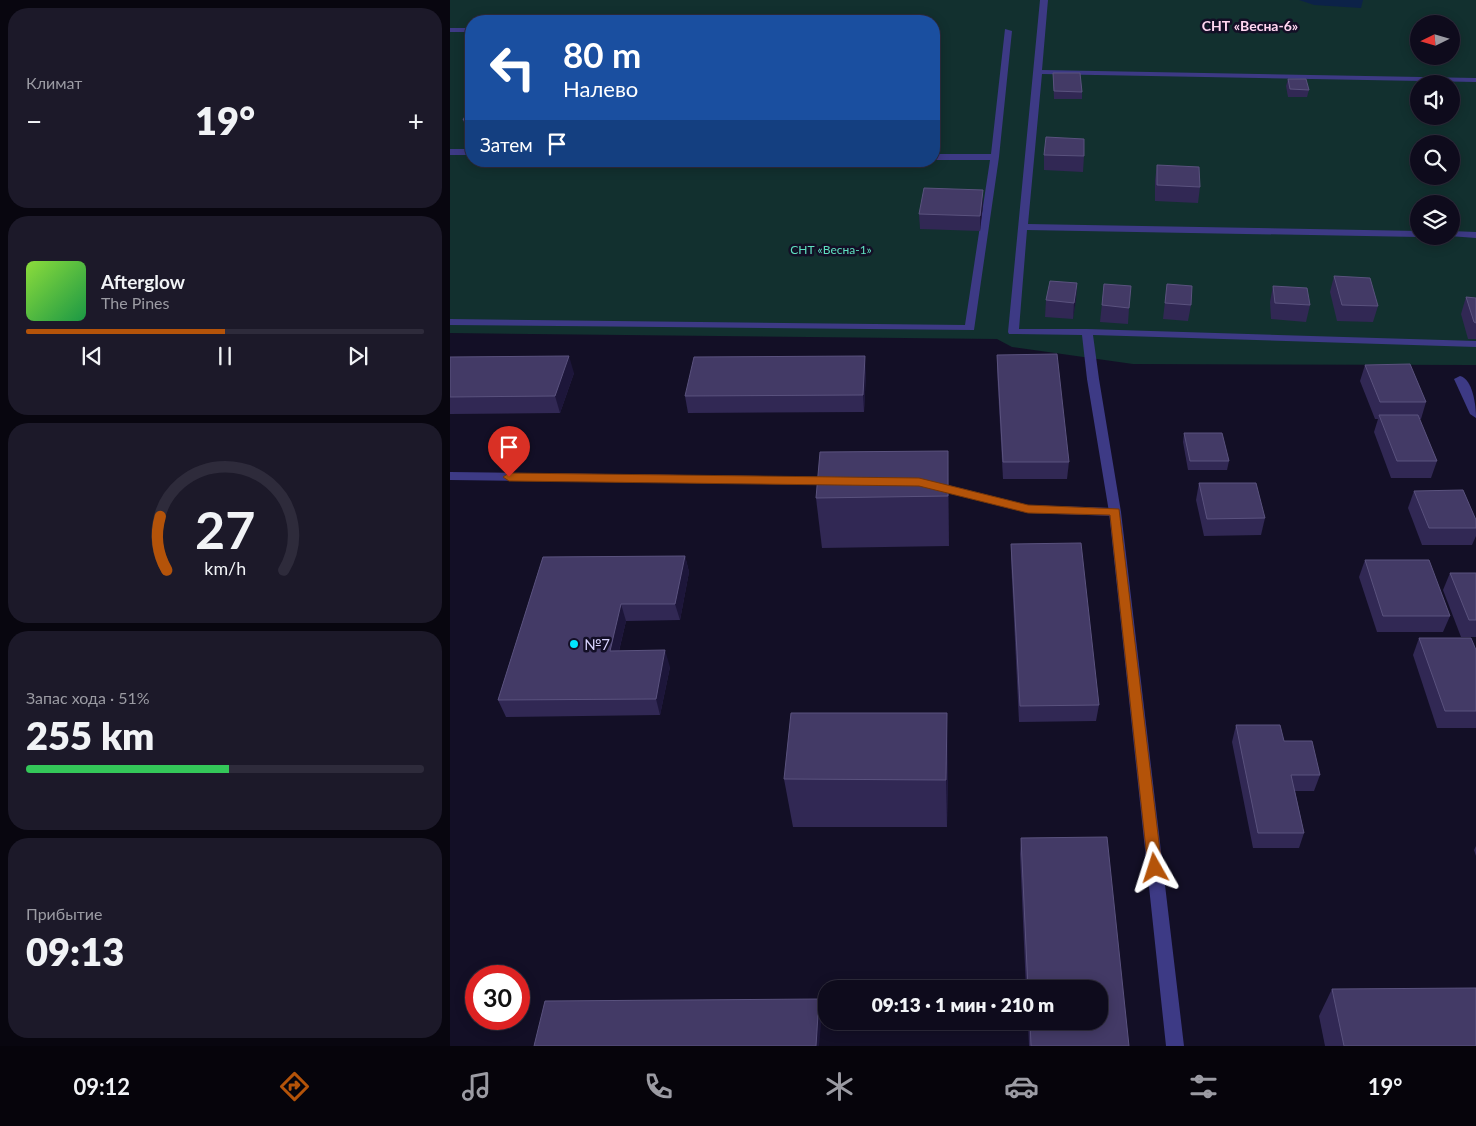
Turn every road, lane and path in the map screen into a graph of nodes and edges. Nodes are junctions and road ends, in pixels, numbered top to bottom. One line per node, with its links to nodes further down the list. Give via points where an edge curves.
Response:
1 (1044, 0): 5 (street)
2 (450, 30): 3 (street)
3 (465, 30)
4 (1008, 32): 10 (street)
5 (1038, 72): 6 (street); 11 (street)
6 (1476, 80)
7 (450, 152): 8 (street)
8 (465, 152)
9 (940, 157): 10 (street)
10 (994, 157): 15 (street, via 970,328)
11 (1023, 227): 12 (street); 16 (street, via 1013,332)
12 (1410, 234)
13 (1460, 234): 14 (street)
14 (1476, 235)
15 (450, 322)
16 (1087, 332): 17 (street); 23 (street)
17 (1476, 344)
18 (1460, 380): 19 (street)
19 (1476, 414)
20 (450, 476): 21 (street)
21 (849, 481)
22 (919, 482): 23 (street, via 1028,509)
23 (1115, 512): 24 (street)
24 (1175, 1046)

